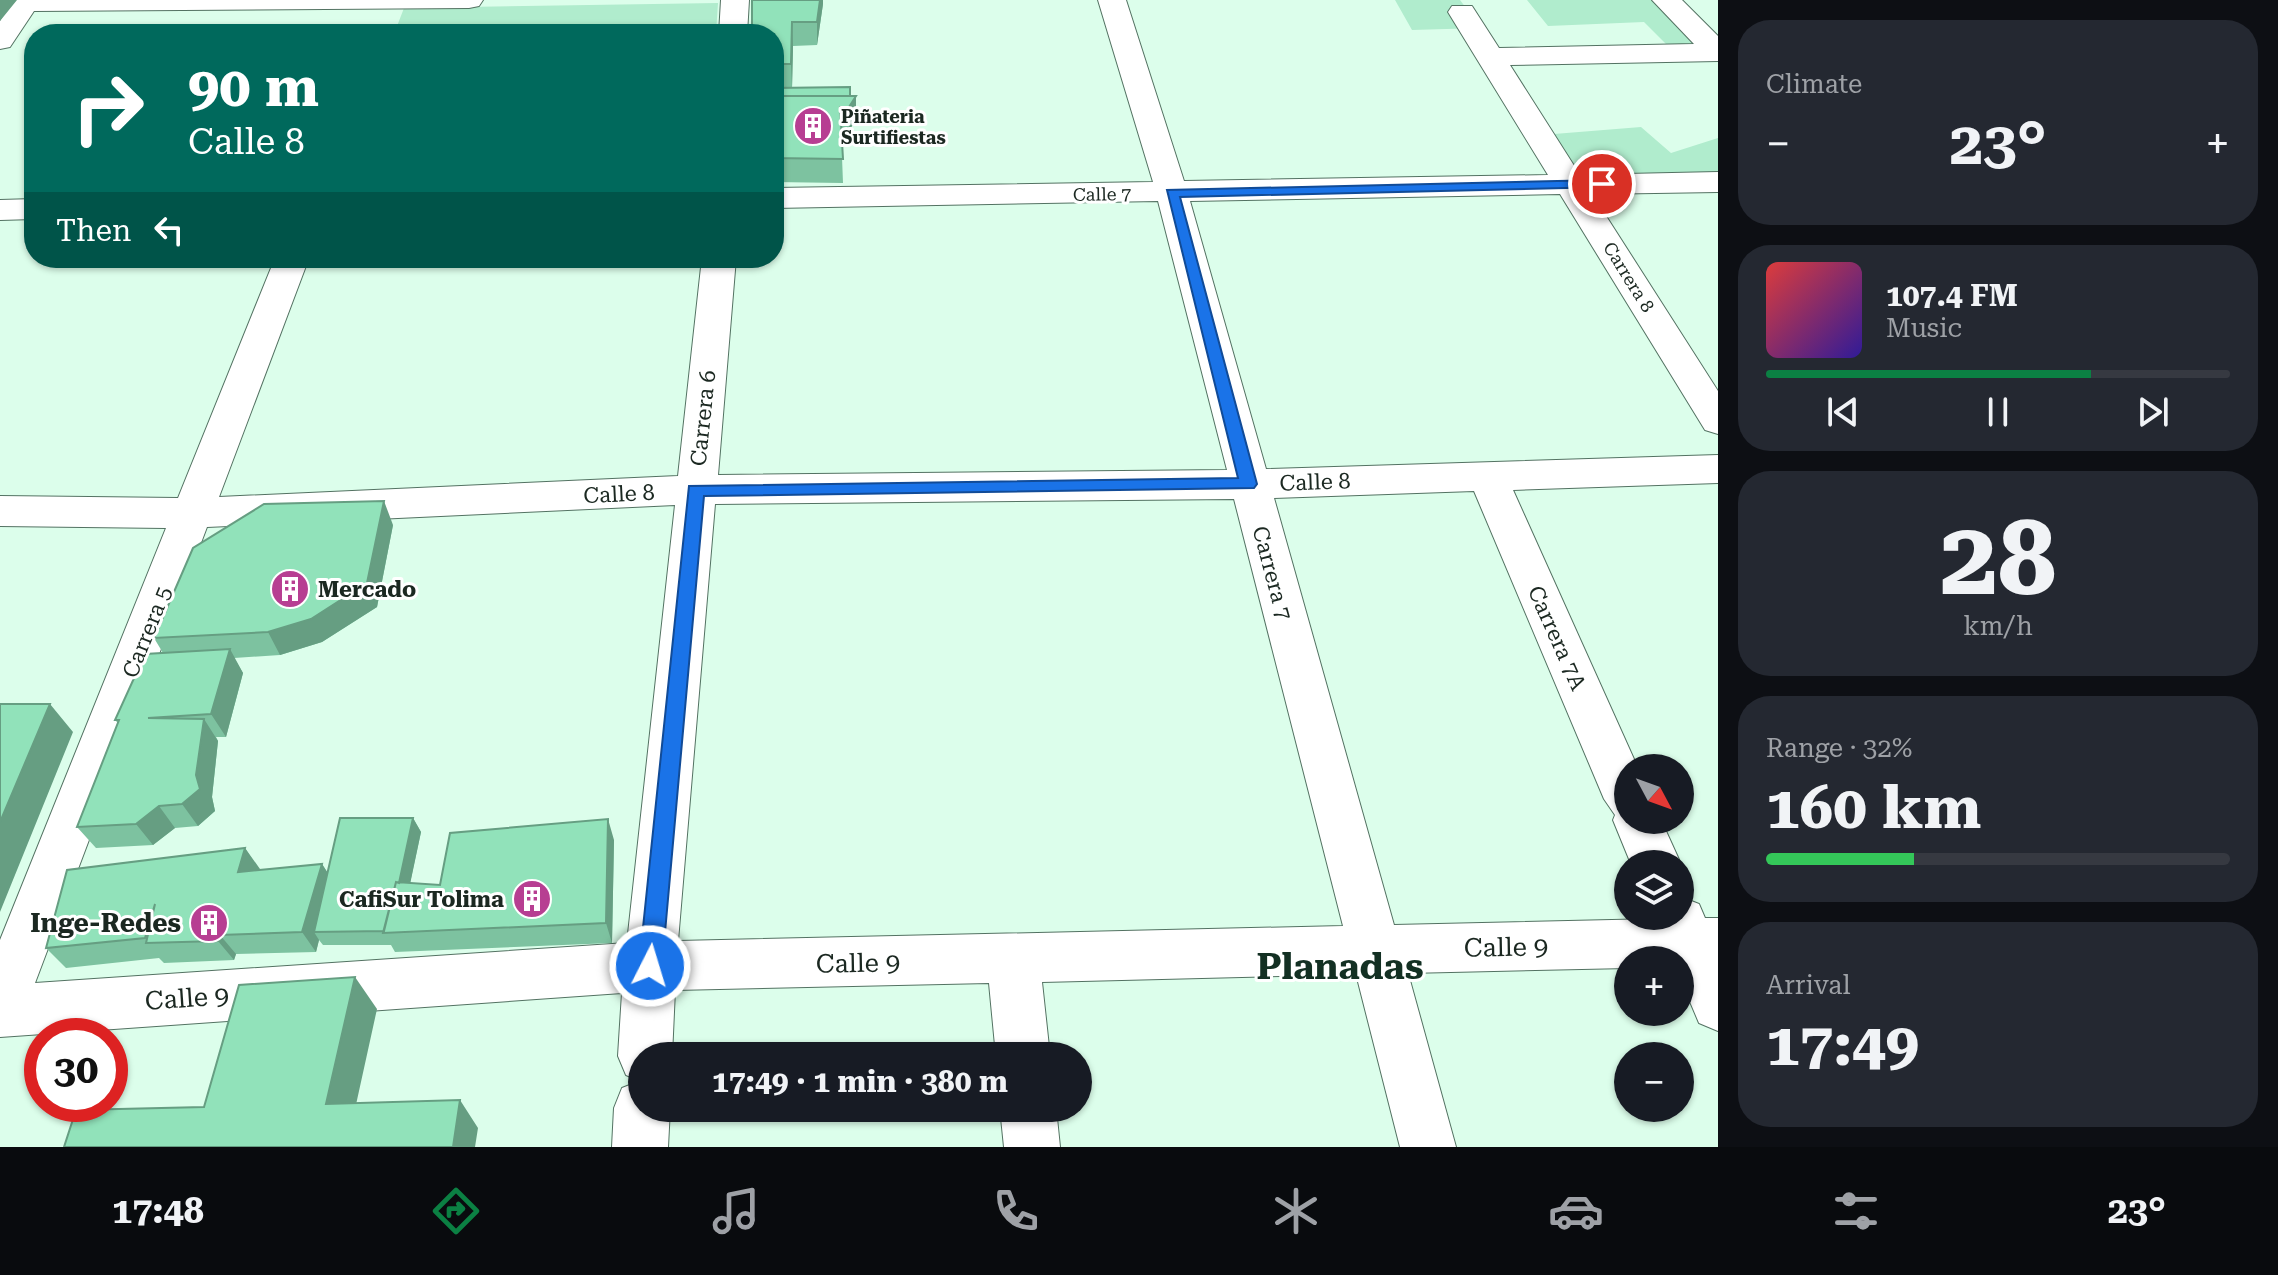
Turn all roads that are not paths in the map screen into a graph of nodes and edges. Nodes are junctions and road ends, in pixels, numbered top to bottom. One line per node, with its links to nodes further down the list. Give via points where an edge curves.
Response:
1 (469, 0): 6 (street)
2 (735, 0): 8 (street)
3 (1112, 0): 13 (street, Carrera 7)
4 (1666, 0): 10 (street, via 1718,52)
5 (26, 2): 6 (street); 9 (street)
6 (391, 8)
7 (1462, 12): 10 (street, Carrera 8)
8 (734, 24)
9 (0, 41)
10 (1491, 57): 12 (street, Carrera 8)
11 (1718, 182): 12 (street, Calle 7)
12 (1573, 185): 13 (street, Calle 7); 19 (street, Carrera 8)
13 (1172, 193): 14 (street, Calle 7); 22 (street, Carrera 7)
14 (784, 198)
15 (24, 209): 16 (street)
16 (0, 210)
17 (288, 268): 25 (street, Carrera 5)
18 (718, 268): 23 (street, Carrera 6)
19 (1718, 421)
20 (1718, 469): 21 (street, Calle 8)
21 (1487, 476): 22 (street, Calle 8); 26 (street, Carrera 7A)
22 (1248, 484): 23 (street, Calle 8); 28 (street, Carrera 7)
23 (696, 490): 25 (street, Calle 8); 30 (street, Carrera 6)
24 (0, 511): 25 (street, Calle 8)
25 (194, 513): 32 (street, Carrera 5)
26 (1614, 767)
27 (1696, 934): 28 (street, Calle 9); 31 (street)
28 (1375, 950): 29 (street, Calle 9); 39 (street, Carrera 7)
29 (1013, 960): 30 (street, Calle 9); 34 (street)
30 (650, 966): 32 (street, Calle 9); 33 (street, Carrera 6)
31 (1718, 1005)
32 (0, 1008)
33 (646, 1042)
34 (1022, 1042)
35 (641, 1122): 37 (street)
36 (1029, 1122): 38 (street)
37 (640, 1147)
38 (1032, 1147)
39 (1428, 1147)

